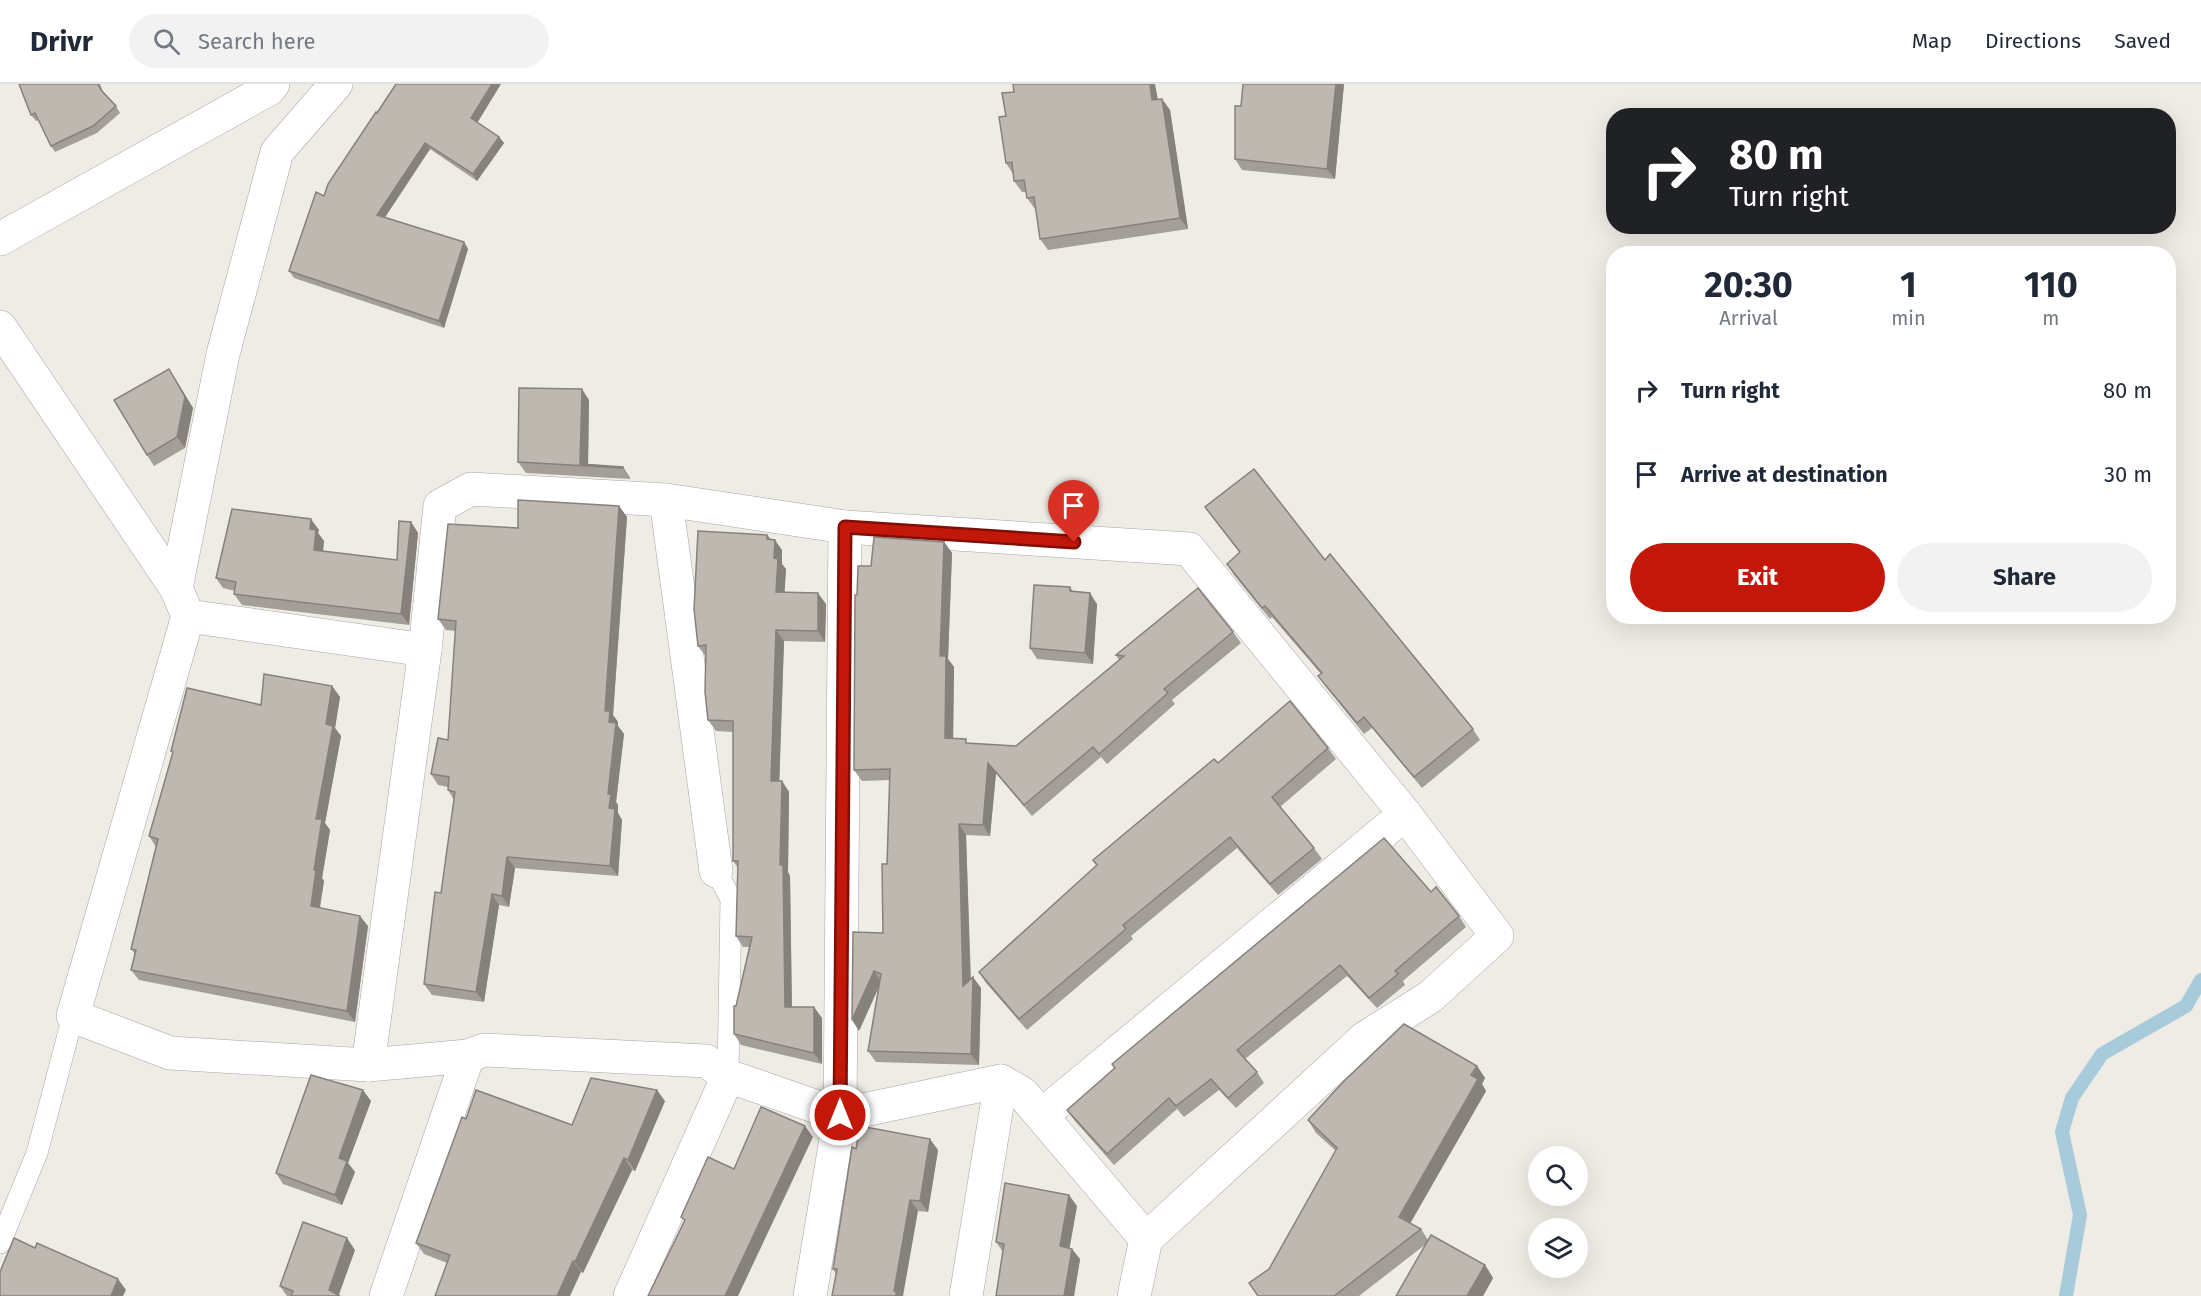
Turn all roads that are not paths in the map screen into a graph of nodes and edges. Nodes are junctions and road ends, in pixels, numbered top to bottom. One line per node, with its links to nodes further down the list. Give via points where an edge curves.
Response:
1 (273, 84): 3 (street)
2 (336, 84): 7 (street, via 277,152 223,354)
3 (0, 239)
4 (0, 327): 7 (street)
5 (666, 500): 6 (street); 8 (street, via 471,489 440,506); 10 (street)
6 (845, 527): 9 (street, via 1189,549); 16 (street)
7 (182, 602): 8 (street); 11 (street)
8 (425, 650): 13 (street)
9 (1405, 814): 17 (street); 18 (street, via 1497,936 1430,997 1365,1038)
10 (716, 871): 14 (lane, via 731,899)
11 (73, 1016): 13 (street, via 170,1053); 19 (lane, via 37,1153)
12 (468, 1056): 13 (street); 14 (street, via 484,1050 706,1061); 20 (street)
13 (368, 1065)
14 (728, 1076): 16 (street); 21 (street)
15 (1001, 1081): 16 (street); 17 (street, via 1022,1093); 23 (street)
16 (840, 1115): 22 (street)
17 (1042, 1115): 18 (street)
18 (1146, 1239): 24 (street)
19 (0, 1243)
20 (386, 1296)
21 (630, 1296)
22 (810, 1296)
23 (966, 1296)
24 (1134, 1296)

